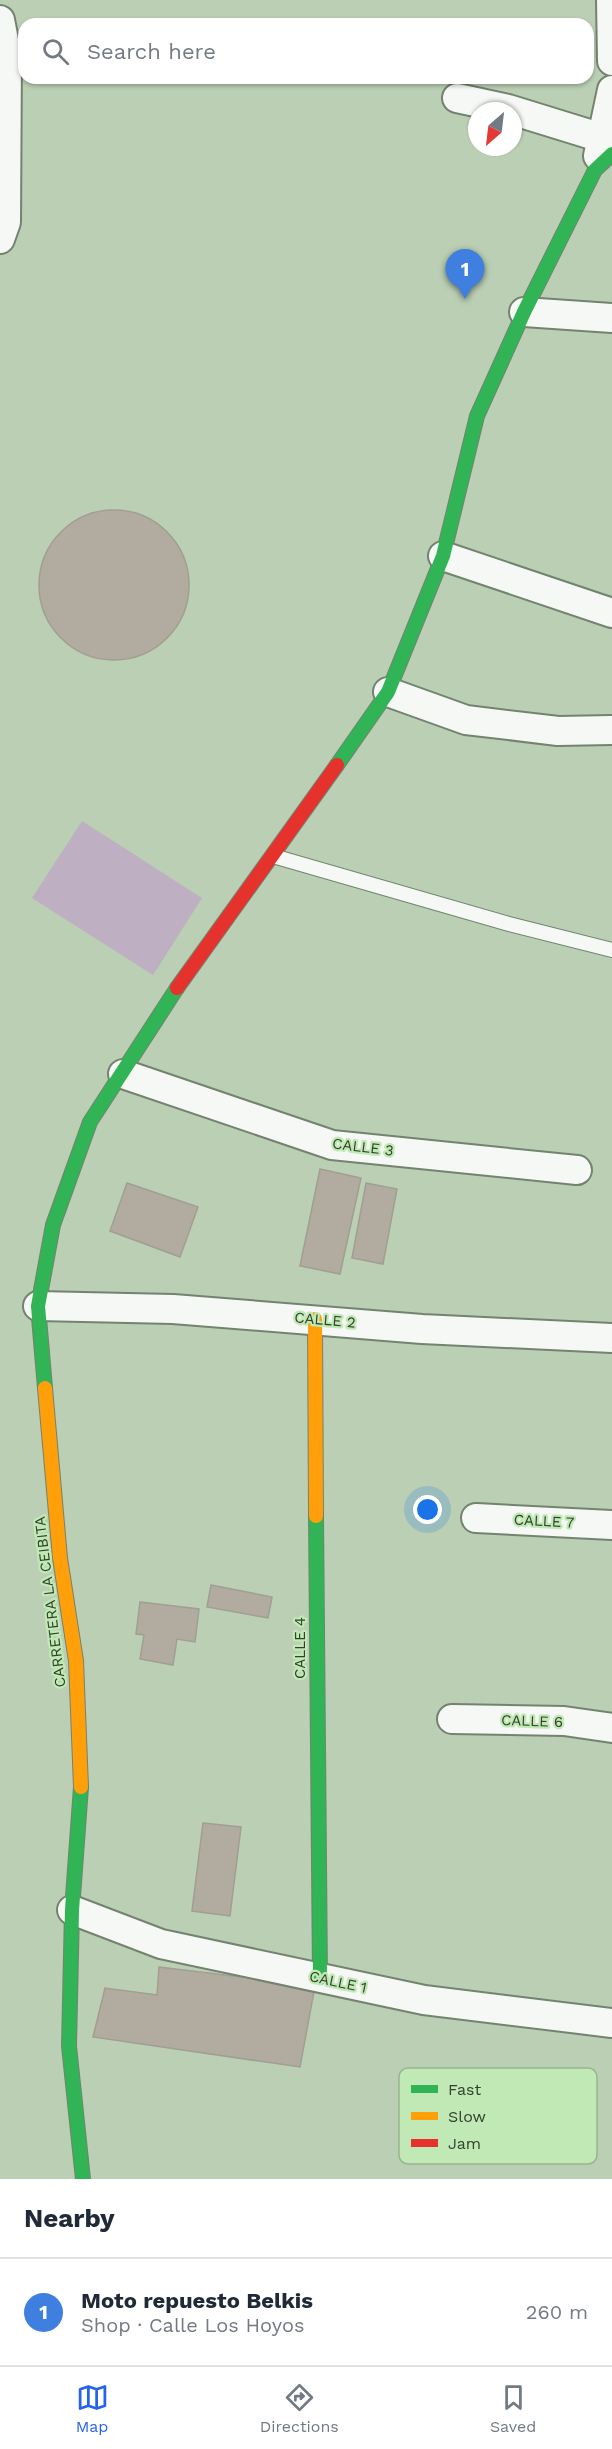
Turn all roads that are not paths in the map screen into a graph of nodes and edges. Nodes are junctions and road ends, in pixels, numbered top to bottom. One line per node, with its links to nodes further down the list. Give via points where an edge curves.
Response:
1 (610, 0): 3 (street)
2 (0, 20): 7 (street, via 7,80 6,222)
3 (612, 61)
4 (612, 90): 6 (street)
5 (457, 98): 6 (street, via 508,109)
6 (603, 154): 8 (street, CARRETERA LA CEIBITA)
7 (0, 239)
8 (525, 312): 9 (street); 10 (street, CARRETERA LA CEIBITA, via 477,416)
9 (612, 318)
10 (443, 556): 11 (street); 12 (street, CARRETERA LA CEIBITA)
11 (612, 613)
12 (388, 692): 13 (street, via 466,720 558,731); 14 (street, CARRETERA LA CEIBITA)
13 (612, 730)
14 (273, 856): 15 (lane); 16 (street, CARRETERA LA CEIBITA, via 196,960)
15 (612, 950)
16 (123, 1074): 17 (street, CALLE 3, via 332,1145); 18 (street, CARRETERA LA CEIBITA, via 90,1122 53,1225)
17 (577, 1170)
18 (39, 1306): 19 (street, CALLE 2); 25 (street, CARRETERA LA CEIBITA, via 60,1558 76,1661 82,1799)
19 (315, 1318): 20 (street, CALLE 2, via 433,1330); 26 (street, CALLE 4)
20 (612, 1338)
21 (476, 1518): 22 (street, CALLE 7)
22 (612, 1526)
23 (452, 1719): 24 (street, CALLE 6, via 564,1721)
24 (612, 1728)
25 (72, 1910): 26 (street, CALLE 1, via 161,1944); 28 (street, CARRETERA LA CEIBITA, via 69,2046)
26 (320, 1978): 27 (street, CALLE 1, via 423,2000)
27 (612, 2023)
28 (83, 2179)

